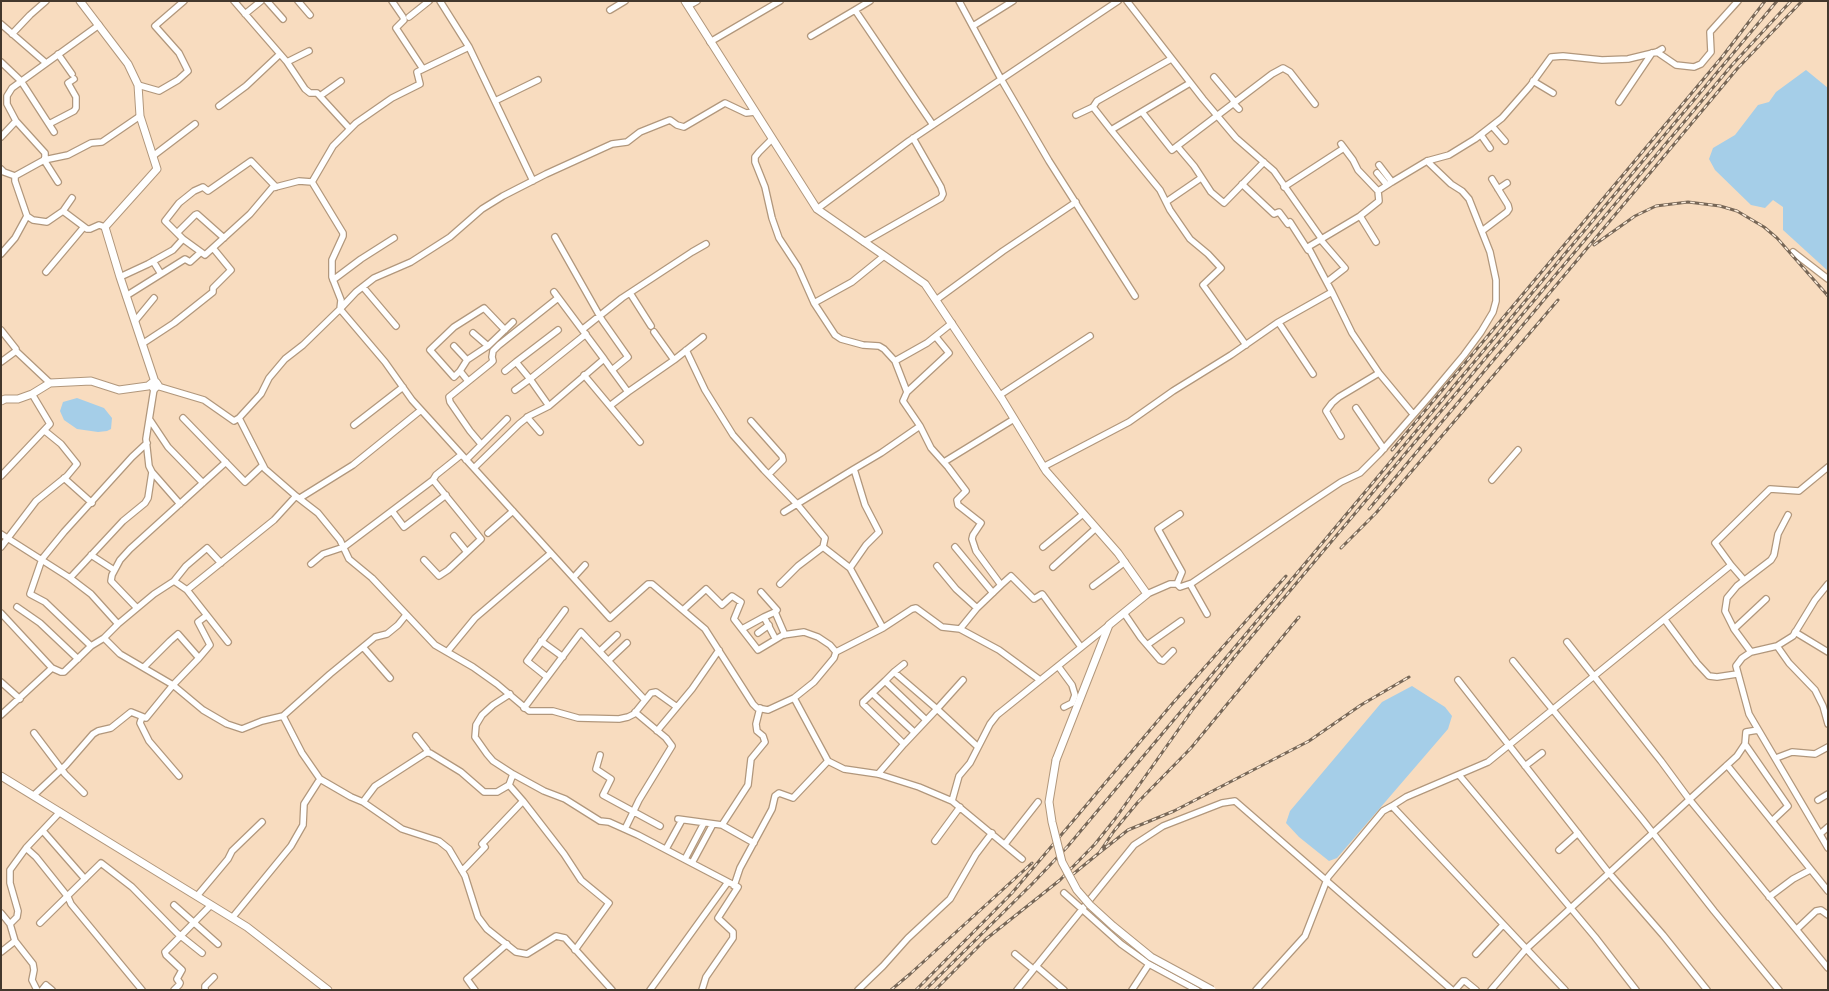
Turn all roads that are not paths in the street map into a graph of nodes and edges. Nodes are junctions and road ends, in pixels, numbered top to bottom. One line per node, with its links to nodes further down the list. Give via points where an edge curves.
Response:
1 (46, 1): 30 (street)
2 (80, 1): 28 (street)
3 (184, 1): 50 (street, via 155,26 179,53 188,71 159,91)
4 (234, 1): 23 (street)
5 (261, 1): 23 (street)
6 (267, 1): 26 (street)
7 (298, 1): 24 (street)
8 (392, 1): 42 (street, via 404,20 396,28)
9 (429, 1): 25 (street)
10 (440, 1): 33 (street)
11 (625, 1): 21 (street)
12 (697, 1): 20 (street)
13 (780, 1): 32 (street)
14 (870, 1): 22 (street)
15 (959, 1): 29 (street)
16 (1013, 1): 29 (street)
17 (1118, 1): 44 (street)
18 (1127, 1): 38 (street)
19 (1738, 1): 35 (street, via 1710,32 1712,52 1701,64 1694,67 1676,65)
20 (687, 4): 32 (street)
21 (610, 10)
22 (855, 10): 31 (street); 68 (street)
23 (245, 14): 37 (street)
24 (310, 15)
25 (409, 17)
26 (283, 19)
27 (1, 24): 30 (street)
28 (99, 25): 36 (street); 50 (street, via 128,64)
29 (973, 26): 44 (street)
30 (12, 34): 41 (street)
31 (811, 36)
32 (710, 42): 60 (street)
33 (469, 47): 42 (street); 53 (street)
34 (309, 51): 40 (street)
35 (1657, 52): 48 (street, via 1628,60 1551,57); 55 (street)
36 (58, 54): 41 (street); 66 (street, via 73,76 68,83 76,97 76,108)
37 (280, 54): 40 (street); 57 (street, via 246,86)
38 (1171, 59): 49 (street); 58 (street, via 1097,102)
39 (1, 62): 46 (street)
40 (287, 62): 52 (street, via 305,90)
41 (46, 63): 46 (street)
42 (423, 69): 70 (street, via 417,72 420,84 374,109)
43 (1214, 78): 54 (street)
44 (1001, 79): 68 (street); 101 (street)
45 (538, 80): 53 (street)
46 (21, 81): 65 (street, via 7,96 7,104); 66 (street)
47 (341, 81): 52 (street)
48 (1533, 81): 51 (street); 69 (street, via 1502,118)
49 (1190, 84): 61 (street); 64 (street)
50 (138, 85): 63 (street)
51 (1553, 94)
52 (320, 96): 70 (street)
53 (495, 101): 90 (street)
54 (1234, 102): 56 (street, via 1283,68 1290,72); 59 (street); 64 (street)
55 (1619, 102)
56 (1315, 104)
57 (219, 106)
58 (1093, 107): 62 (street); 71 (street)
59 (1239, 110)
60 (755, 112): 76 (street); 90 (street, via 746,113 725,103 684,127 670,120 640,132 627,142 612,144)
61 (1142, 112): 71 (street); 78 (street, via 1172,150)
62 (1076, 115)
63 (140, 116): 80 (street); 81 (street, via 102,142 91,143 68,155)
64 (1217, 116): 78 (street); 83 (street, via 1236,138)
65 (16, 121): 74 (street); 81 (street, via 45,153)
66 (49, 124): 72 (street)
67 (195, 124): 80 (street)
68 (933, 125): 75 (street)
69 (1492, 126): 73 (street); 77 (street)
70 (350, 129): 92 (street, via 333,146)
71 (1111, 130): 102 (street, via 1160,190)
72 (54, 132)
73 (1480, 135): 79 (street); 82 (street, via 1450,155)
74 (1, 137)
75 (913, 138): 103 (street); 116 (street, via 941,187 942,198)
76 (772, 139): 103 (street); 141 (street, via 755,157 754,162 765,187 772,218 780,238 798,267)
77 (1505, 141)
78 (1177, 146): 88 (street)
79 (1490, 148)
80 (152, 156): 107 (street, via 157,169)
81 (44, 160): 87 (street); 91 (street)
82 (1426, 161): 93 (street); 109 (street, via 1469,199)
83 (1264, 162): 94 (street); 97 (street, via 1274,171)
84 (1379, 165): 93 (street)
85 (1, 169): 87 (street)
86 (1376, 173): 93 (street)
87 (15, 176): 105 (street)
88 (1201, 178): 94 (street, via 1211,192 1224,203); 102 (street)
89 (1492, 179): 98 (street)
90 (533, 180): 132 (street, via 482,210 411,262 374,278)
91 (58, 182)
92 (312, 182): 96 (street, via 299,181); 130 (street, via 343,233 332,260)
93 (1390, 183): 99 (street)
94 (1242, 184): 120 (street, via 1274,214 1279,212 1288,224 1290,222)
95 (1507, 184): 98 (street)
96 (276, 187): 110 (street, via 251,161 208,191 203,186 179,203 165,221); 112 (street, via 272,188 250,214)
97 (1284, 187): 99 (street, via 1342,146 1358,170); 114 (street)
98 (1498, 189): 109 (street, via 1509,209)
99 (1378, 191): 106 (street, via 1378,201)
100 (72, 198): 104 (street)
101 (1076, 202): 137 (street); 140 (street)
102 (1166, 202): 160 (street, via 1190,239 1221,268 1202,286)
103 (816, 209): 116 (street)
104 (63, 211): 105 (street, via 47,222 33,220); 108 (street)
105 (27, 216): 123 (street, via 15,238)
106 (1360, 216): 114 (street); 117 (street)
107 (106, 227): 108 (street, via 99,225 90,230); 128 (street)
108 (83, 228): 126 (street)
109 (1482, 231): 192 (street, via 1496,280 1493,312 1464,355)
110 (177, 233): 112 (street, via 197,214); 115 (street)
111 (555, 237): 143 (street)
112 (224, 238): 119 (street)
113 (394, 238): 130 (street)
114 (1320, 239): 120 (street, via 1308,247); 131 (street, via 1345,268)
115 (183, 240): 121 (street); 125 (street, via 173,250)
116 (864, 242): 124 (street)
117 (1376, 242)
118 (706, 244): 135 (street)
119 (213, 248): 121 (street, via 205,255); 159 (street, via 231,270 213,288 213,292)
120 (1309, 251): 131 (street)
121 (201, 252): 127 (street, via 190,262 185,259)
122 (1793, 252): 129 (street)
123 (1, 254)
124 (884, 256): 140 (street, via 926,284); 141 (street, via 852,282)
125 (153, 261): 127 (street); 128 (street)
126 (46, 272)
127 (161, 274): 136 (street)
128 (120, 277): 136 (street)
129 (1828, 279)
130 (333, 280): 142 (street, via 341,300)
131 (1327, 282): 134 (street)
132 (362, 287): 142 (street); 148 (street)
133 (554, 292): 139 (street)
134 (1332, 292): 146 (street); 174 (street, via 1352,333)
135 (630, 293): 143 (street); 149 (street)
136 (126, 296): 144 (street)
137 (1135, 296)
138 (154, 298): 144 (street)
139 (558, 298): 153 (street); 178 (street, via 499,345 492,357 494,361)
140 (936, 300): 147 (street)
141 (814, 303): 168 (street, via 835,336 862,345 879,346)
142 (340, 309): 181 (street, via 375,349); 195 (street, via 285,359 269,378 261,394)
143 (600, 316): 153 (street); 171 (street, via 628,358)
144 (134, 321): 159 (street)
145 (513, 322): 151 (street)
146 (1278, 322): 160 (street); 175 (street)
147 (952, 323): 158 (street); 186 (street)
148 (396, 326)
149 (651, 326)
150 (1, 330): 164 (street)
151 (505, 330): 162 (street); 172 (street, via 484,308 454,326 430,350 454,377)
152 (558, 330): 170 (street)
153 (584, 331): 165 (street); 177 (street)
154 (654, 332): 167 (street)
155 (473, 333): 162 (street)
156 (1090, 336): 186 (street)
157 (703, 337): 163 (street)
158 (936, 337): 168 (street); 184 (street, via 949,353)
159 (142, 344): 180 (street)
160 (1246, 345): 215 (street, via 1129,422)
161 (454, 346): 166 (street)
162 (488, 346): 166 (street)
163 (686, 350): 167 (street); 220 (street, via 705,390 733,435)
164 (16, 351): 169 (street); 179 (street)
165 (604, 359): 171 (street); 176 (street)
166 (467, 360): 172 (street)
167 (674, 360): 183 (street)
168 (895, 361): 184 (street)
169 (1, 362)
170 (516, 362): 173 (street); 177 (street)
171 (612, 370): 183 (street)
172 (460, 371): 178 (street)
173 (505, 371)
174 (1379, 373): 192 (street); 204 (street, via 1340,397 1326,411)
175 (1313, 374)
176 (584, 375): 188 (street); 189 (street)
177 (530, 379): 182 (street); 189 (street)
178 (468, 381): 207 (street, via 449,399)
179 (50, 383): 180 (street, via 91,381 119,390); 185 (street)
180 (154, 386): 195 (street, via 204,400 234,421); 198 (street)
181 (403, 387): 191 (street); 200 (street)
182 (515, 390)
183 (628, 392): 188 (street)
184 (907, 392): 201 (street, via 903,401)
185 (32, 394): 187 (street); 202 (street, via 50,424)
186 (1000, 395): 197 (street)
187 (1, 401)
188 (611, 405): 205 (street)
189 (549, 406): 193 (street)
190 (1356, 408): 208 (street)
191 (421, 410): 210 (street); 227 (street, via 353,465)
192 (1413, 414): 208 (street)
193 (527, 417): 203 (street); 217 (street)
194 (183, 418): 212 (street)
195 (239, 418): 214 (street)
196 (507, 419): 207 (street)
197 (1014, 419): 213 (street); 215 (street)
198 (150, 420): 206 (street); 225 (street, via 168,447)
199 (751, 421): 220 (street, via 782,456 783,460)
200 (354, 425)
201 (920, 426): 213 (street, via 931,448); 218 (street)
202 (45, 431): 221 (street); 222 (street, via 61,444 77,464)
203 (540, 432)
204 (1341, 436)
205 (640, 442)
206 (147, 443): 219 (street); 228 (street)
207 (481, 444): 211 (street)
208 (1384, 449): 267 (street, via 1360,473 1341,482)
209 (1518, 450): 224 (street)
210 (461, 455): 211 (street); 223 (street)
211 (466, 460): 217 (street)
212 (226, 462): 214 (street, via 245,482); 225 (street)
213 (944, 462): 269 (street, via 966,491 957,500 958,505 981,523 972,540 976,551)
214 (263, 465): 227 (street)
215 (1043, 467): 234 (street)
216 (1828, 467): 255 (street, via 1799,491 1770,489 1714,543)
217 (474, 468): 232 (street)
218 (854, 469): 230 (street); 259 (street, via 866,505 879,532)
219 (152, 472): 229 (street); 249 (street, via 146,502)
220 (769, 474): 230 (street)
221 (1, 476)
222 (64, 478): 228 (street); 241 (street, via 36,502)
223 (433, 480): 226 (street); 231 (street)
224 (1492, 480)
225 (203, 483): 229 (street)
226 (446, 495): 231 (street, via 404,527); 247 (street, via 481,539)
227 (298, 497): 243 (street, via 318,513); 253 (street)
228 (92, 503): 250 (street)
229 (180, 504): 260 (street, via 130,549)
230 (797, 504): 233 (street); 244 (street, via 825,538)
231 (392, 511): 243 (street)
232 (513, 511): 238 (street); 248 (street)
233 (784, 512)
234 (1083, 514): 237 (street); 246 (street)
235 (1180, 514): 266 (street, via 1158,530 1182,572)
236 (1788, 515): 263 (street, via 1778,534 1771,560)
237 (1096, 528): 252 (street); 258 (street)
238 (488, 533)
239 (1, 534): 241 (street)
240 (454, 536): 247 (street)
241 (8, 537): 242 (street); 250 (street)
242 (1, 547)
243 (344, 547): 254 (street, via 324,554); 285 (street, via 349,559 372,578)
244 (822, 547): 259 (street); 265 (street)
245 (954, 547): 273 (street)
246 (1043, 547)
247 (467, 552): 251 (street, via 439,576)
248 (551, 553): 261 (street); 315 (street, via 475,618)
249 (91, 554): 260 (street); 262 (street)
250 (42, 559): 262 (street); 308 (street, via 30,594 45,602)
251 (424, 560)
252 (1125, 562): 270 (street); 274 (street)
253 (221, 563): 264 (street, via 207,548 186,566); 271 (street)
254 (311, 564)
255 (1731, 564): 263 (street); 288 (street)
256 (585, 565): 261 (street)
257 (937, 566): 278 (street, via 956,589)
258 (1053, 567)
259 (850, 568): 294 (street)
260 (114, 570): 277 (street, via 111,582)
261 (574, 577): 280 (street, via 610,618 648,584 652,584)
262 (70, 578): 290 (street, via 91,594)
263 (1744, 580): 295 (street, via 1727,598 1725,611)
264 (174, 581): 271 (street); 277 (street)
265 (780, 584)
266 (1177, 584): 267 (street, via 1180,587); 274 (street, via 1170,584)
267 (1190, 584): 284 (street)
268 (1828, 584): 298 (street)
269 (1001, 585): 273 (street); 311 (street, via 1011,576 1034,599 1042,594)
270 (1093, 586)
271 (187, 590): 286 (street)
272 (761, 592): 281 (street, via 777,610)
273 (993, 593): 278 (street)
274 (1147, 594): 283 (street)
275 (1766, 599): 295 (street)
276 (17, 607): 321 (street, via 40,623)
277 (137, 608): 290 (street)
278 (977, 608): 296 (street)
279 (565, 610): 303 (street)
280 (683, 610): 293 (street, via 706,589 722,605 732,596 741,602 734,619); 312 (street, via 705,629)
281 (775, 612): 287 (street); 300 (street)
282 (1, 613): 327 (street)
283 (1124, 613): 292 (street); 307 (street)
284 (1207, 614)
285 (406, 615): 310 (street, via 387,634 375,637); 315 (street, via 435,645)
286 (206, 616): 304 (street); 320 (street, via 198,622 210,645)
287 (764, 617): 291 (street); 293 (street)
288 (1665, 620): 329 (street, via 1709,676); 330 (street)
289 (1181, 621): 307 (street)
290 (118, 624): 301 (street)
291 (769, 625): 297 (street); 302 (street)
292 (1109, 625): 311 (street); 471 (street, bridge, via 1056,760 1052,778 1049,802 1062,862 1077,890 1113,926 1151,957)
293 (742, 628): 302 (street, via 758,650)
294 (883, 628): 296 (street, via 916,608 942,627); 316 (street)
295 (1734, 628): 317 (street)
296 (960, 629): 334 (street, via 999,650)
297 (758, 632)
298 (1795, 632): 309 (street); 318 (street)
299 (617, 635): 313 (street)
300 (785, 635): 302 (street); 316 (street, via 804,632 818,637)
301 (104, 638): 308 (street); 326 (street, via 120,654)
302 (775, 638)
303 (541, 641): 319 (street); 332 (street, via 527,660)
304 (228, 642)
305 (1567, 642): 330 (street)
306 (627, 643): 322 (street)
307 (1147, 644): 314 (street, via 1161,661)
308 (90, 646): 321 (street)
309 (1777, 646): 317 (street); 355 (street, via 1789,663 1815,690)
310 (362, 647): 331 (street); 352 (street)
311 (1081, 647): 325 (street)
312 (719, 650): 344 (street); 347 (street, via 753,704)
313 (600, 651): 319 (street, via 581,632); 322 (street)
314 (1173, 651)
315 (447, 652): 340 (street)
316 (836, 652): 341 (street, via 814,682)
317 (1751, 652): 329 (street, via 1736,666)
318 (1828, 652)
319 (563, 657): 332 (street)
320 (199, 658): 326 (street, via 178,634); 338 (street)
321 (78, 659): 327 (street, via 64,672)
322 (609, 660): 343 (street)
323 (1513, 661): 349 (street)
324 (904, 664): 328 (street)
325 (1058, 666): 334 (street); 345 (street, via 1072,685 1075,695 1072,704)
326 (144, 667): 338 (street)
327 (52, 668): 342 (street)
328 (894, 672): 336 (street); 348 (street)
329 (1737, 674): 356 (street, via 1749,714)
330 (1594, 676): 349 (street); 384 (street)
331 (390, 678)
332 (547, 678): 346 (street)
333 (964, 680): 348 (street)
334 (1040, 680): 364 (street, via 997,716)
335 (1458, 680): 362 (street)
336 (885, 681): 339 (street); 354 (street)
337 (1, 682): 342 (street)
338 (172, 685): 352 (street, via 203,710 227,724 242,728); 353 (street, via 146,718)
339 (872, 693): 358 (street); 361 (street, via 863,704)
340 (510, 694): 346 (street); 374 (street, via 482,715 476,725 475,737 493,761)
341 (794, 698): 347 (street, via 768,710); 370 (street)
342 (20, 699): 350 (street)
343 (645, 700): 344 (street, via 651,693 656,692); 351 (street)
344 (678, 707): 357 (street)
345 (1064, 707)
346 (524, 708): 351 (street, via 535,712 557,712 578,718 619,719)
347 (760, 708): 398 (street, via 757,731 765,742 751,759 748,785)
348 (937, 709): 354 (street); 364 (street)
349 (1553, 710): 362 (street); 405 (street)
350 (2, 712)
351 (635, 712): 357 (street)
352 (283, 716): 379 (street, via 302,754)
353 (142, 717): 373 (street, via 131,712 111,728 93,734); 378 (street, via 140,723 149,741)
354 (926, 720): 358 (street)
355 (1828, 724)
356 (1758, 730): 363 (street, via 1746,732); 369 (street)
357 (657, 731): 393 (street, via 672,746)
358 (914, 732): 361 (street)
359 (34, 733): 373 (street)
360 (416, 736): 367 (street, via 427,750)
361 (904, 744): 375 (street)
362 (1509, 744): 372 (street); 376 (street, via 1488,762)
363 (1745, 744): 371 (street); 394 (street, via 1788,806)
364 (978, 747): 387 (street, via 970,764 959,776)
365 (1828, 747): 369 (street, via 1815,754 1792,752)
366 (1542, 753): 372 (street)
367 (427, 754): 380 (street, via 430,753 456,769 484,792 497,792); 388 (street, via 375,786)
368 (600, 755): 393 (street, via 596,769 612,779 603,794)
369 (1776, 758): 406 (street)
370 (828, 761): 375 (street, via 844,769); 408 (street, via 793,798 779,793 775,796 772,809)
371 (1727, 765): 384 (street); 394 (street)
372 (1525, 766): 404 (street)
373 (62, 769): 381 (street); 383 (street)
374 (513, 774): 380 (street); 401 (street, via 565,799 600,821)
375 (878, 774): 387 (street)
376 (1459, 775): 390 (street, via 1406,796); 432 (street)
377 (1, 776): 383 (street)
378 (179, 776)
379 (320, 779): 388 (street); 435 (street, via 304,804 303,825 291,846)
380 (509, 785): 385 (street)
381 (84, 793)
382 (1828, 794): 386 (street)
383 (34, 796): 392 (street)
384 (1689, 799): 405 (street); 428 (street)
385 (523, 800): 418 (street, via 482,844 485,847); 446 (street, via 581,880 609,903)
386 (1818, 800)
387 (952, 801): 391 (street)
388 (363, 802): 418 (street, via 402,829 439,841 449,849)
389 (1038, 802): 409 (street)
390 (1392, 806): 421 (street, via 1383,811); 439 (street)
391 (960, 807): 403 (street); 407 (street)
392 (60, 812): 402 (street); 426 (street)
393 (634, 812): 399 (street); 401 (street)
394 (1772, 821): 417 (street)
395 (262, 822): 426 (street, via 232,851)
396 (704, 823): 397 (street); 412 (street, via 680,820); 414 (street)
397 (713, 824): 398 (street); 416 (street)
398 (722, 825): 408 (street)
399 (660, 826)
400 (1828, 827): 406 (street)
401 (625, 829): 412 (street)
402 (43, 831): 410 (street); 420 (street)
403 (992, 833): 409 (street); 466 (street, via 976,854 950,899)
404 (1578, 834): 413 (street); 419 (street)
405 (1653, 834): 419 (street); 480 (street)
406 (1820, 834): 411 (street)
407 (935, 841)
408 (754, 843): 423 (street, via 740,868)
409 (1005, 844): 415 (street)
410 (26, 848): 427 (street); 438 (street, via 10,870 10,884 18,915)
411 (1828, 848)
412 (666, 849): 414 (street)
413 (1559, 850)
414 (684, 859): 416 (street)
415 (1022, 859)
416 (692, 863): 422 (street)
417 (1810, 870): 424 (street); 428 (street)
418 (462, 871): 444 (street, via 478,917 487,929)
419 (1608, 873): 432 (street); 479 (street)
420 (85, 879): 427 (street); 441 (street, via 101,863 132,887)
421 (1326, 880): 431 (street, via 1235,801 1222,803 1145,836 1134,845); 472 (street, via 1305,936); 473 (street)
422 (728, 882): 423 (street); 464 (street)
423 (734, 886): 465 (street, via 738,887 718,918 732,932 733,938 706,977)
424 (1828, 891)
425 (1064, 893): 431 (street)
426 (197, 896): 430 (street)
427 (68, 897): 436 (street); 455 (street)
428 (1769, 897): 440 (street)
429 (174, 905): 437 (street)
430 (211, 905): 435 (street); 437 (street)
431 (1082, 907): 451 (street, via 1121,944); 452 (street)
432 (1571, 908): 445 (street); 478 (street)
433 (1, 913): 438 (street)
434 (1828, 915): 440 (street, via 1821,910 1816,911)
435 (232, 918): 461 (street)
436 (40, 923)
437 (194, 923): 441 (street); 443 (street)
438 (10, 924): 442 (street)
439 (1503, 925): 445 (street); 450 (street)
440 (1797, 929): 453 (street)
441 (182, 936): 448 (street); 459 (street, via 165,954 182,970 177,979 180,983)
442 (15, 940): 447 (street); 456 (street, via 33,964 32,980)
443 (218, 944)
444 (507, 944): 446 (street, via 516,952 527,954 556,936 565,938); 462 (street, via 467,978)
445 (1526, 949): 476 (street); 477 (street)
446 (575, 950): 463 (street)
447 (1, 952)
448 (202, 953)
449 (1015, 954): 452 (street)
450 (1476, 954)
451 (1149, 964): 469 (street); 470 (street)
452 (1035, 968): 467 (street); 468 (street)
453 (1828, 968)
454 (214, 976): 460 (street, via 205,986)
455 (140, 989)
456 (37, 990)
457 (42, 990): 458 (street, via 46,985)
458 (52, 990)
459 (174, 990)
460 (205, 990)
461 (328, 990)
462 (475, 990)
463 (612, 990)
464 (650, 990)
465 (702, 990)
466 (858, 990)
467 (1017, 990)
468 (1064, 990)
469 (1132, 990)
470 (1197, 990)
471 (1212, 990)
472 (1256, 990)
473 (1452, 990)
474 (1455, 990): 475 (street, via 1465,981)
475 (1476, 990)
476 (1491, 990)
477 (1565, 990)
478 (1636, 990)
479 (1707, 990)
480 (1779, 990)

